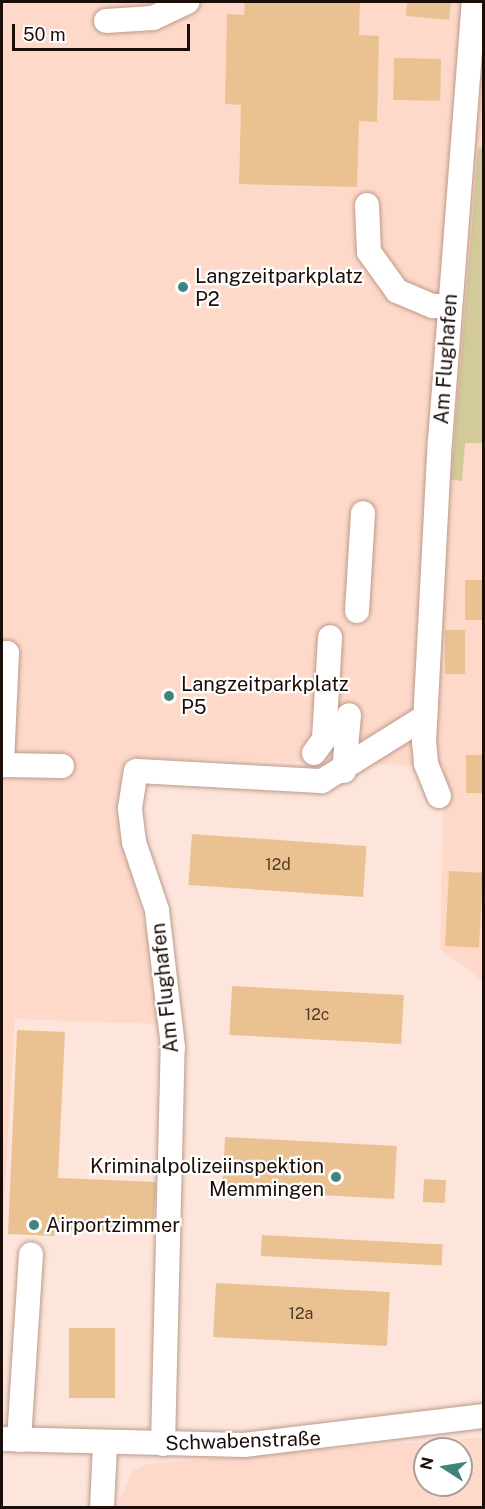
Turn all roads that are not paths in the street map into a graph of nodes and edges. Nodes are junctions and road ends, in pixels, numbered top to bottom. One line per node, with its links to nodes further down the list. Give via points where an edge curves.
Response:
1 (188, 2): 3 (street, via 153,18)
2 (474, 2): 5 (street, Am Flughafen)
3 (106, 21)
4 (367, 205): 5 (street, via 369,252 397,291 433,306)
5 (450, 306): 11 (street, Am Flughafen)
6 (363, 513): 7 (street)
7 (357, 611)
8 (330, 637): 12 (street, via 324,739)
9 (2, 653): 13 (street, via 7,653 2,765)
10 (349, 715): 14 (street)
11 (425, 717): 14 (street, Am Flughafen); 15 (street, Am Flughafen, via 426,763)
12 (314, 753)
13 (62, 766)
14 (344, 771): 20 (street, Am Flughafen, via 322,781 136,771 130,808 133,831 157,910 173,1047)
15 (439, 796)
16 (31, 1254): 18 (street)
17 (482, 1415): 20 (street, Schwabenstraße, via 255,1444)
18 (10, 1440): 19 (street, Schwabenstraße)
19 (105, 1444): 20 (street, Schwabenstraße); 21 (street)
20 (163, 1444)
21 (102, 1508)

